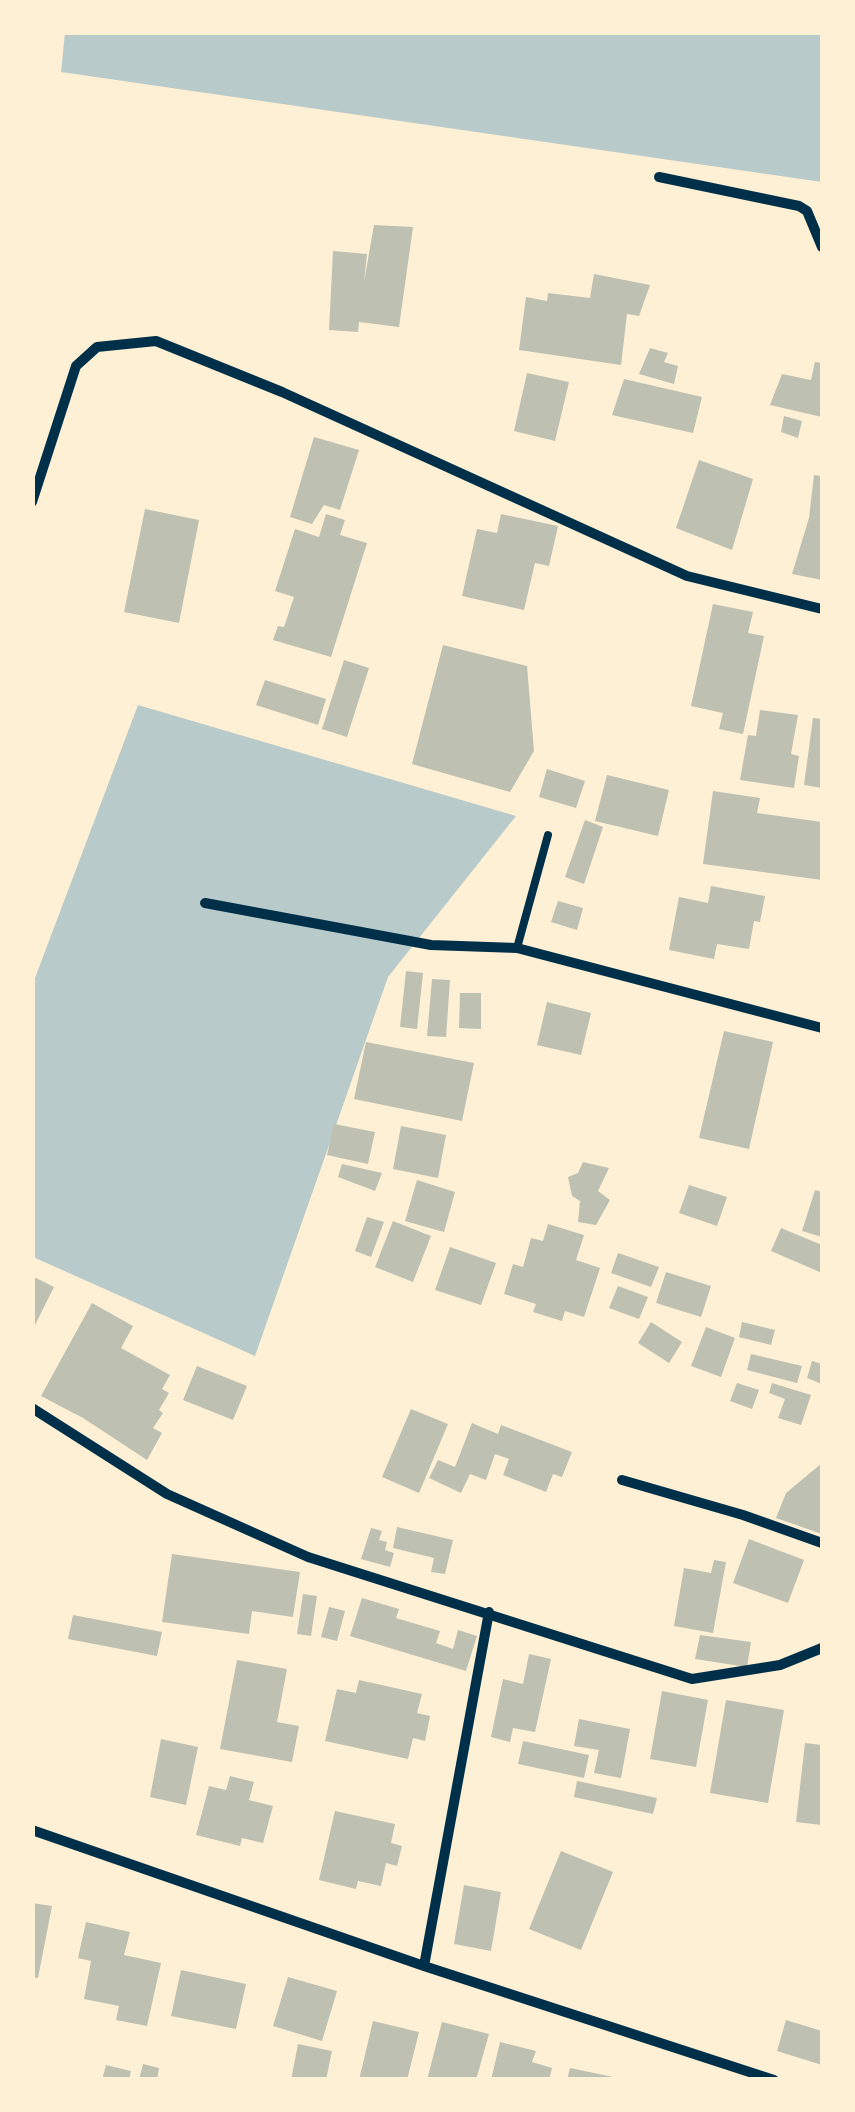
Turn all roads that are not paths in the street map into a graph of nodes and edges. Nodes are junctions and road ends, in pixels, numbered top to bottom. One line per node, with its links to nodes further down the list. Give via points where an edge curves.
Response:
1 (659, 177): 2 (street, via 799,206)
2 (822, 247)
3 (32, 502): 4 (street, via 81,358 97,347 156,341 688,576)
4 (822, 608)
5 (548, 835): 7 (lane)
6 (206, 904): 7 (street, via 431,944)
7 (517, 948): 8 (street)
8 (822, 1028)
9 (32, 1408): 12 (street, via 167,1494 308,1558)
10 (622, 1480): 11 (street)
11 (822, 1544)
12 (489, 1612): 13 (street, via 692,1679 780,1665); 15 (street)
13 (822, 1648)
14 (32, 1830): 15 (street)
15 (424, 1966): 16 (street)
16 (774, 2080)

